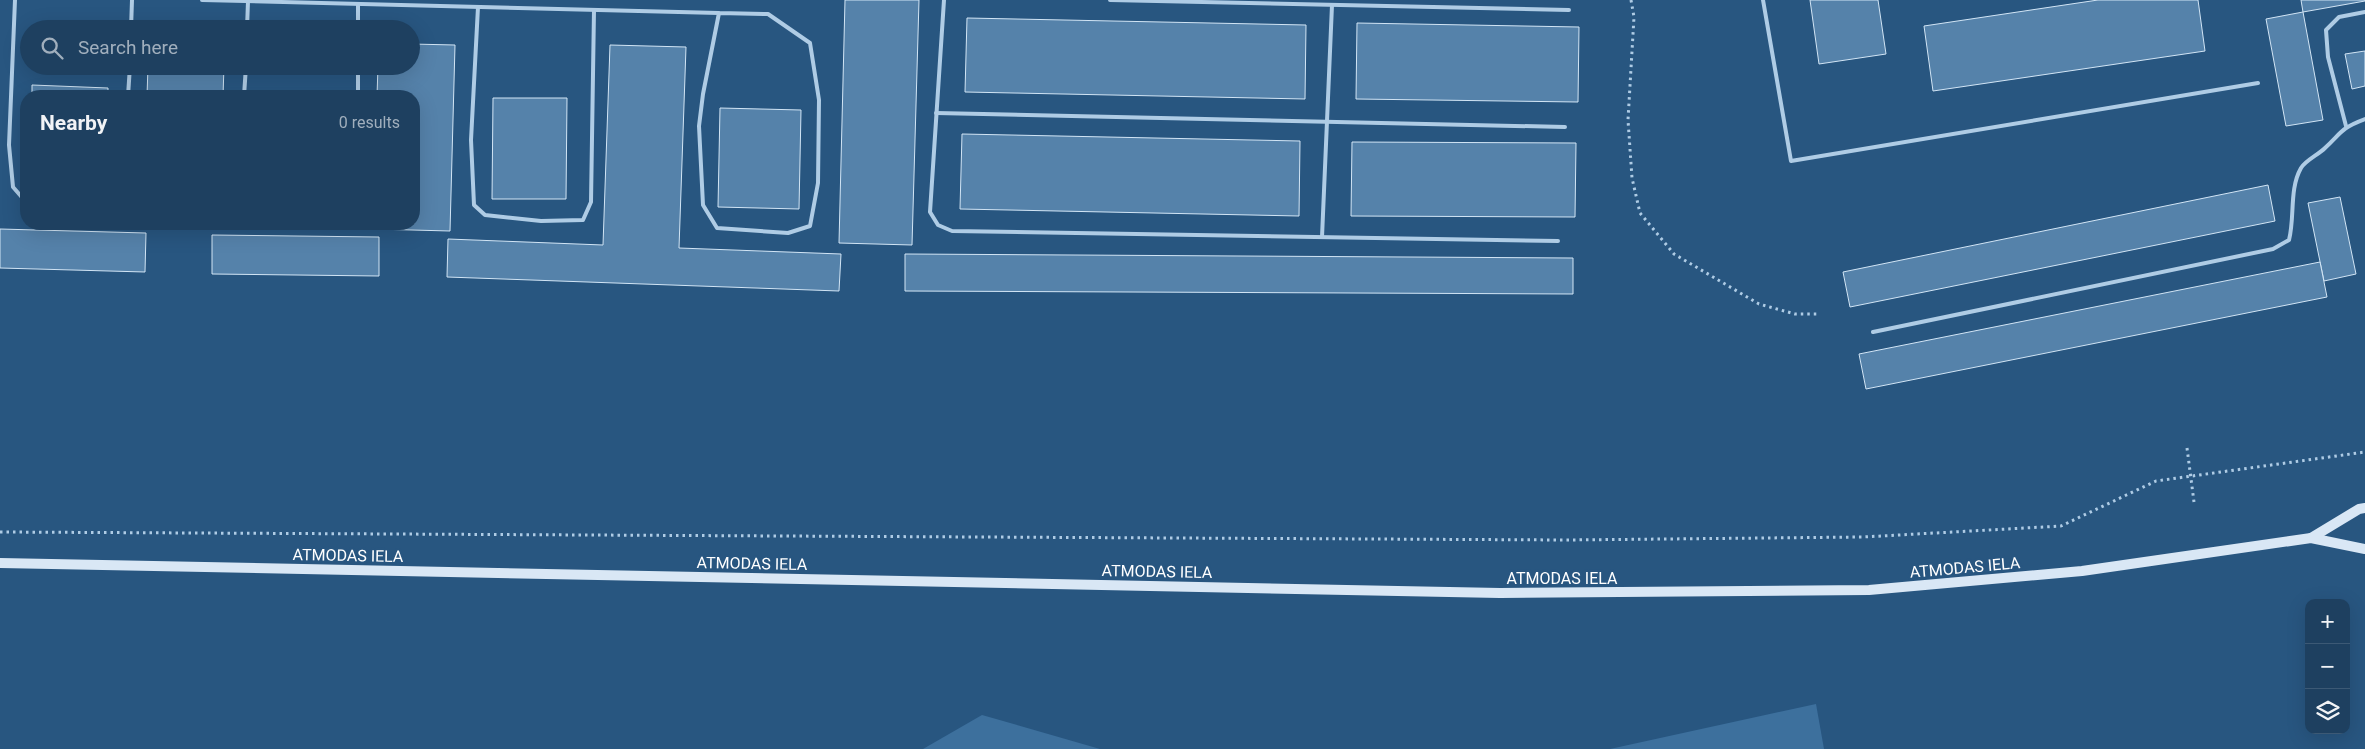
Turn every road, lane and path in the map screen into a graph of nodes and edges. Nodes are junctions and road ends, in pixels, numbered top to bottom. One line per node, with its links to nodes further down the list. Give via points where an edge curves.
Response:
1 (15, 0): 31 (lane, via 9,145 13,187)
2 (132, 0): 16 (lane)
3 (202, 0): 8 (lane)
4 (944, 0): 26 (lane)
5 (1110, 0): 10 (lane)
6 (1631, 0): 34 (path, via 1634,17 1628,120 1632,178 1640,213 1674,254 1760,304 1796,314)
7 (1763, 0): 22 (lane, via 1791,161)
8 (248, 1): 9 (lane); 17 (lane)
9 (358, 4): 11 (lane); 18 (lane)
10 (1332, 5): 13 (lane); 28 (lane)
11 (478, 7): 12 (lane); 12 (lane, via 471,140 474,205 484,215 541,221 583,220 591,202)
12 (594, 10): 15 (lane)
13 (1569, 10)
14 (2365, 12): 30 (lane, via 2339,17 2326,30 2328,57)
15 (718, 13): 15 (lane, via 768,14 810,43 818,100 818,184 810,226 788,233 718,228 703,205 700,126)
16 (131, 20)
17 (247, 20)
18 (358, 20)
19 (129, 75): 23 (lane)
20 (245, 75): 24 (lane)
21 (358, 75): 25 (lane)
22 (2258, 82)
23 (128, 90)
24 (244, 90)
25 (358, 90)
26 (936, 113): 28 (lane); 32 (lane, via 930,212 938,225 952,231)
27 (2365, 120): 30 (lane)
28 (1327, 122): 29 (lane); 32 (lane)
29 (1565, 126)
30 (2346, 126): 35 (lane, via 2302,166 2295,187 2290,240 2273,249)
31 (20, 195)
32 (1322, 237): 33 (lane)
33 (1558, 241)
34 (1818, 314)
35 (1873, 332)
36 (2187, 448): 38 (path)
37 (2365, 452): 38 (path)
38 (2190, 474): 39 (path); 41 (path, via 2156,481 2060,526 1863,537 1567,540)
39 (2194, 502)
40 (2365, 508): 42 (main road, ATMODAS IELA)
41 (0, 532)
42 (2311, 538): 43 (main road, ATMODAS IELA); 44 (main road, ATMODAS IELA, via 2082,571 1869,590 1490,593)
43 (2365, 549)
44 (0, 563)

